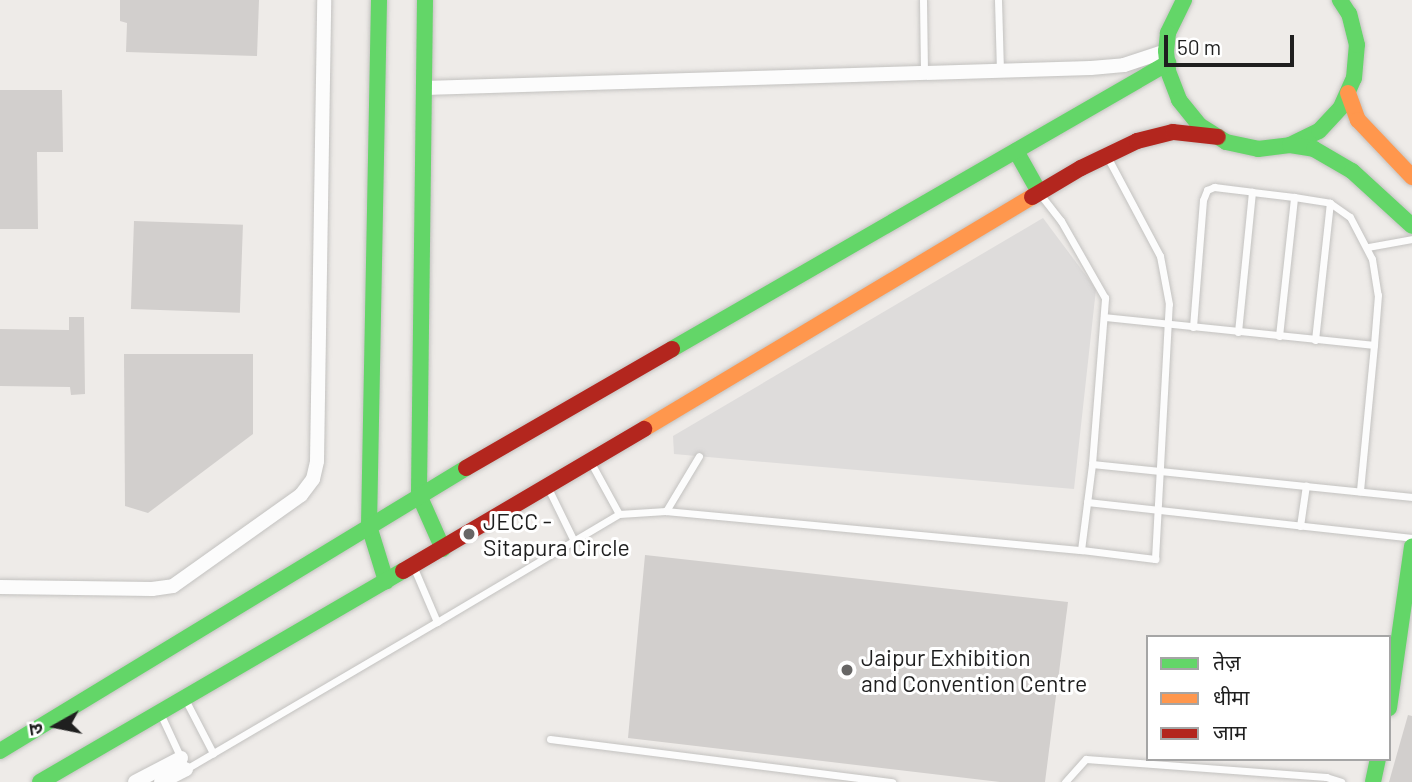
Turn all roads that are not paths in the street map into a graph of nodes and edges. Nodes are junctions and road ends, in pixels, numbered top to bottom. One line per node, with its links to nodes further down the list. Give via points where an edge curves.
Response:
1 (324, 0): 54 (street, via 317,461 313,479 300,495 173,586)
2 (379, 0): 45 (street)
3 (425, 0): 11 (street)
4 (923, 0): 10 (lane)
5 (998, 0): 9 (lane)
6 (1340, 0): 12 (street, via 1357,45)
7 (1180, 4): 8 (street, via 1168,33)
8 (1167, 57): 9 (street, via 1124,65); 13 (street, via 1179,100 1199,125); 15 (street)
9 (1000, 71): 10 (street)
10 (924, 73): 11 (street)
11 (424, 88): 39 (street)
12 (1348, 93): 14 (street, via 1319,131); 17 (street, via 1359,120)
13 (1218, 137): 14 (street, via 1258,149); 16 (street, via 1173,132 1137,141)
14 (1290, 145): 22 (street, via 1314,149 1352,171)
15 (1016, 151): 18 (street); 39 (street)
16 (1107, 156): 18 (street); 26 (lane, via 1160,256 1169,304)
17 (1412, 177)
18 (1039, 192): 25 (lane, via 1097,281 1105,298); 33 (street)
19 (1252, 192): 20 (lane); 27 (lane, via 1214,187 1203,200); 28 (lane)
20 (1294, 197): 21 (lane); 29 (lane)
21 (1330, 203): 24 (lane, via 1350,217); 30 (lane)
22 (1412, 226)
23 (1412, 239): 24 (lane)
24 (1368, 247): 31 (lane, via 1378,287)
25 (1104, 317): 26 (lane); 34 (lane)
26 (1167, 324): 27 (lane); 35 (lane)
27 (1193, 327): 28 (lane)
28 (1238, 331): 29 (lane)
29 (1279, 336): 30 (lane)
30 (1315, 340): 31 (lane)
31 (1374, 345): 38 (lane)
32 (699, 456): 43 (lane)
33 (590, 460): 37 (street); 44 (lane)
34 (1092, 464): 35 (lane); 41 (lane)
35 (1160, 469): 36 (lane); 42 (lane)
36 (1306, 485): 38 (lane); 46 (lane)
37 (548, 486): 48 (lane); 50 (street)
38 (1360, 491): 40 (lane)
39 (419, 495): 45 (street); 50 (street)
40 (1412, 497)
41 (1087, 502): 42 (lane); 51 (lane)
42 (1157, 510): 46 (lane); 51 (lane, via 1154,559)
43 (666, 512): 44 (lane); 51 (lane)
44 (619, 514): 48 (lane)
45 (369, 526): 53 (street); 60 (street)
46 (1300, 526): 47 (lane)
47 (1412, 538)
48 (574, 541): 55 (lane)
49 (1412, 547): 56 (street)
50 (443, 548): 52 (street)
51 (1081, 550)
52 (413, 566): 53 (street); 55 (lane)
53 (386, 581): 57 (street)
54 (0, 587)
55 (437, 622): 61 (lane)
56 (1391, 694)
57 (185, 698): 58 (street); 61 (lane)
58 (160, 713): 63 (lane); 64 (street)
59 (550, 739): 67 (lane)
60 (0, 751)
61 (213, 753): 63 (lane)
62 (1378, 761): 70 (street)
63 (183, 764): 65 (street); 66 (street)
64 (40, 782)
65 (135, 782)
66 (161, 782)
67 (892, 782)
68 (1065, 782): 69 (lane, via 1086,759 1326,777)
69 (1341, 782)
70 (1373, 782)

